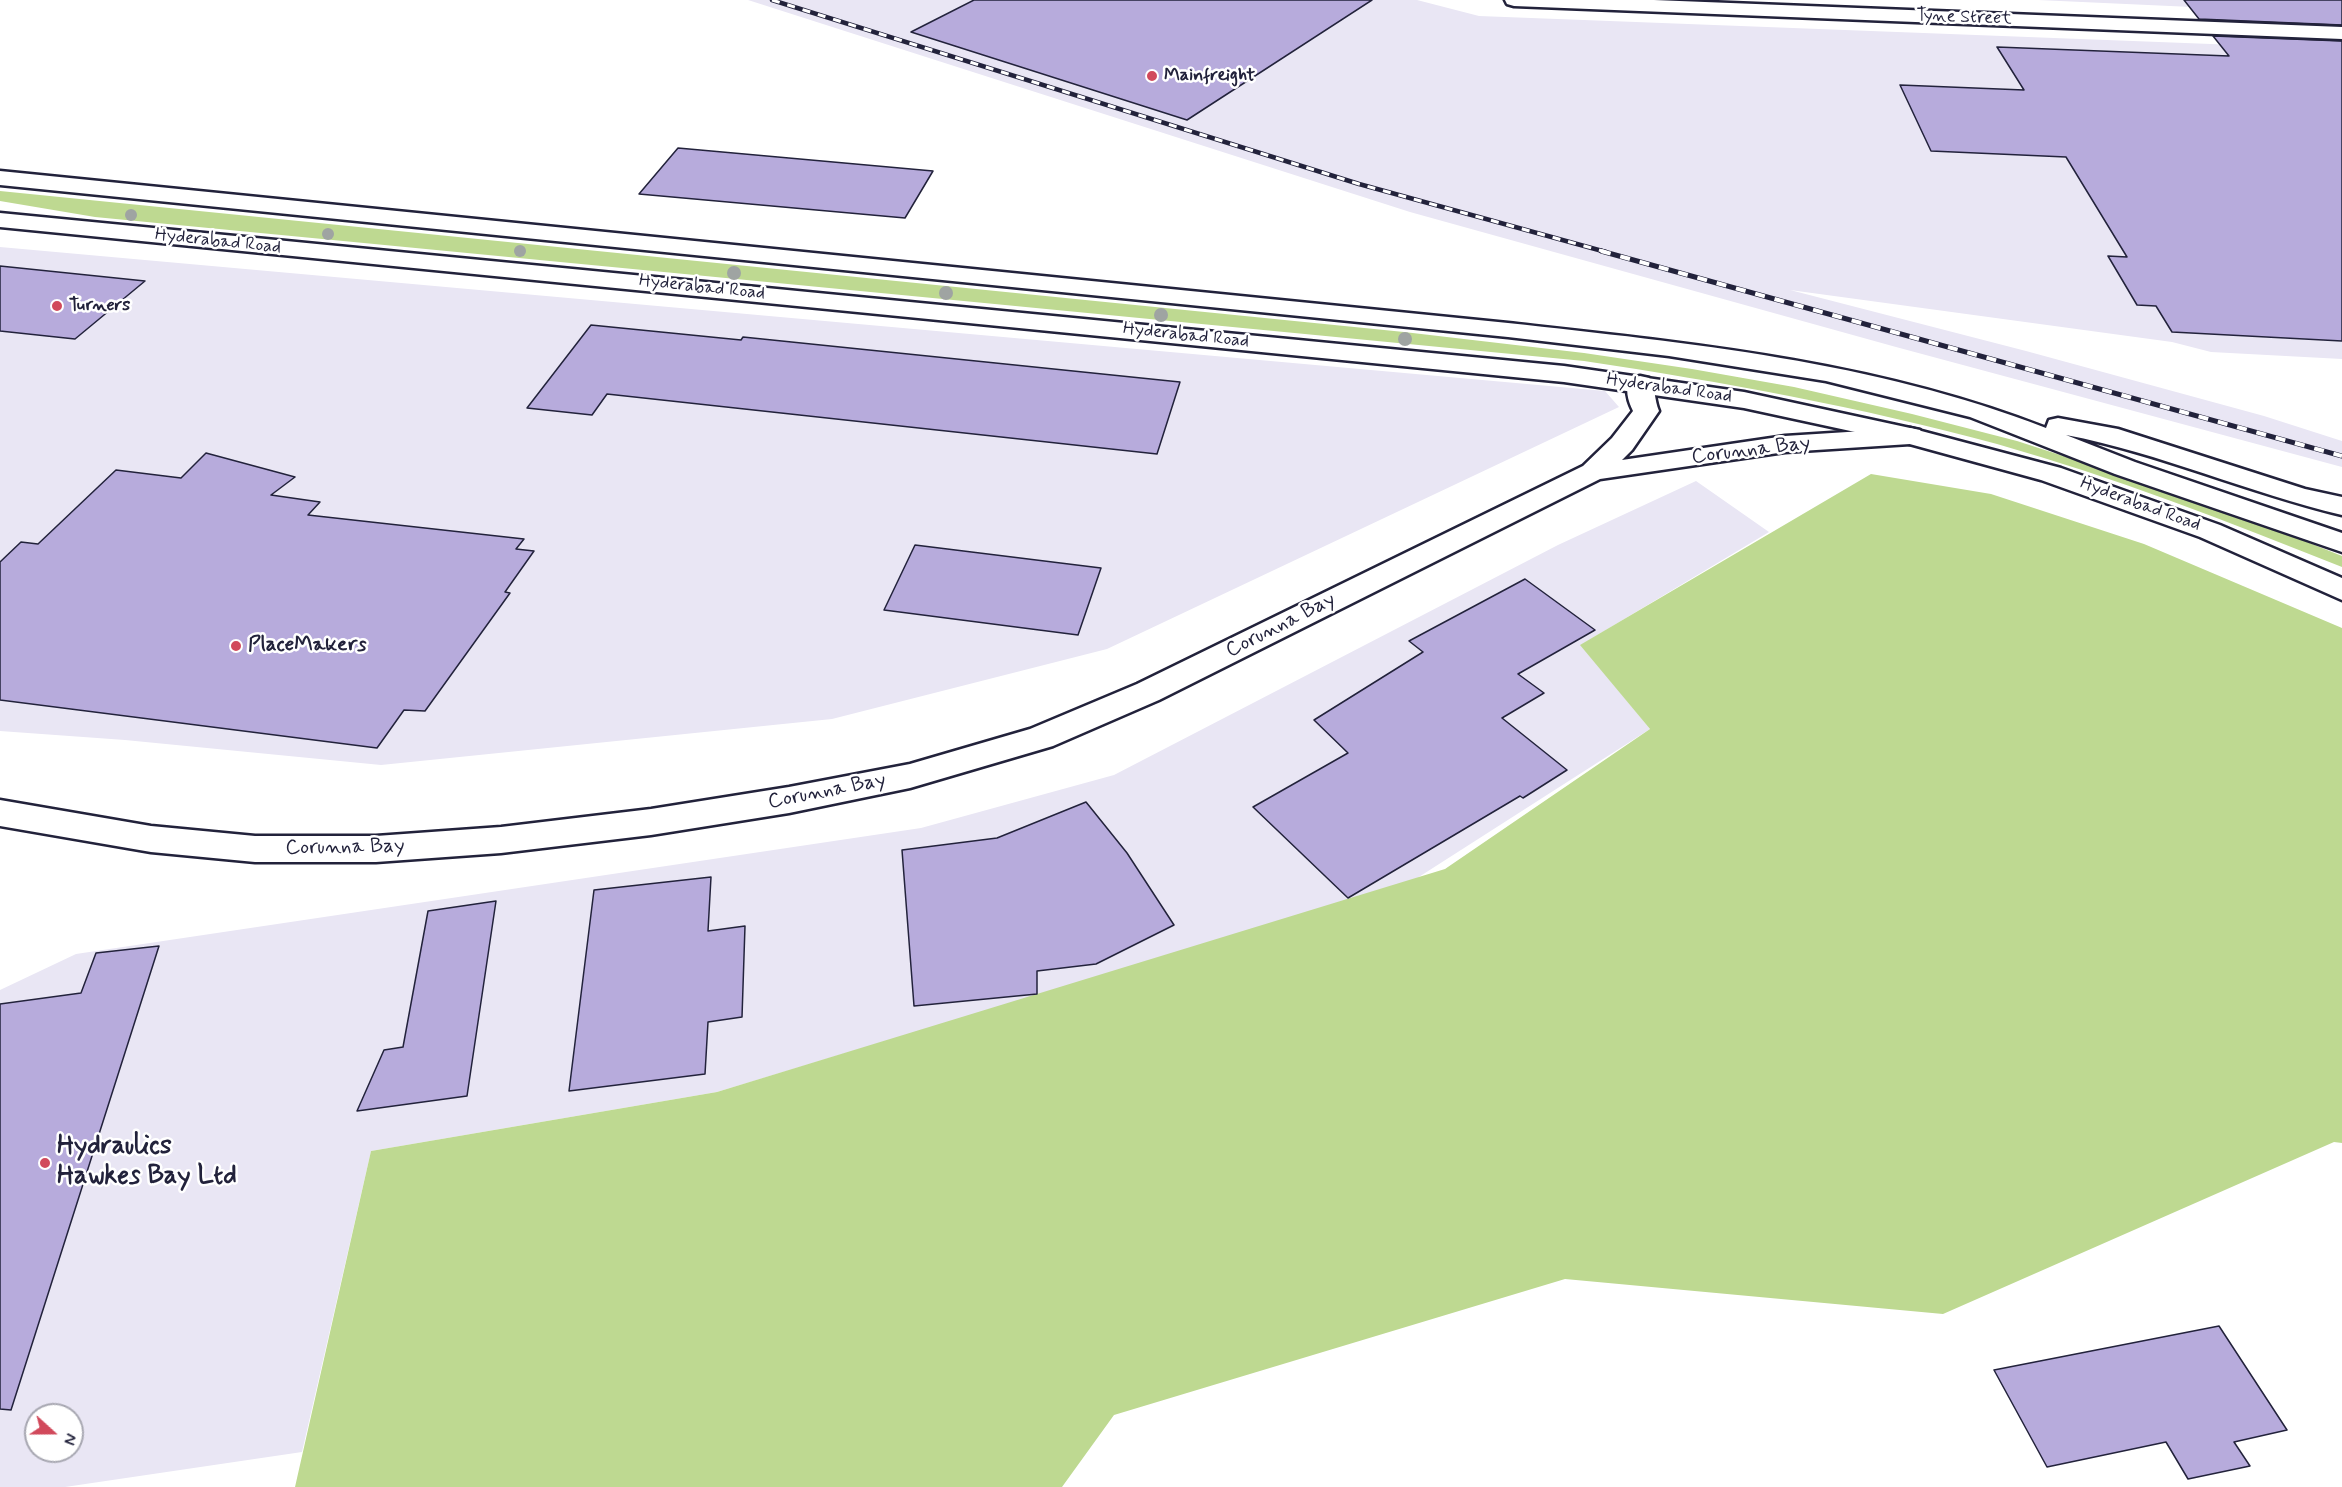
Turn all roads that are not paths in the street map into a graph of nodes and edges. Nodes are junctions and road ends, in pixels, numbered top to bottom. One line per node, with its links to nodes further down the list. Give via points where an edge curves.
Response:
1 (1514, 0): 2 (main road, Tyne Street)
2 (2342, 33)
3 (0, 178): 6 (main road, Hyderabad Road, via 1669,348 1826,372)
4 (0, 220): 5 (main road, Hyderabad Road)
5 (1640, 384): 7 (main road, Hyderabad Road, via 1744,400); 8 (main road, Corunna Bay, via 1646,411 1622,444)
6 (1980, 411): 9 (main road, via 2108,435 2298,496); 10 (main road, Hyderabad Road, via 2125,468)
7 (1910, 436): 8 (main road, Corunna Bay, via 1785,444); 11 (main road, Hyderabad Road, via 2051,474 2132,501)
8 (1593, 472): 12 (main road, Corunna Bay, via 1148,692 1041,738 910,776 651,822 501,840 376,849 255,849 151,839)
9 (2342, 506)
10 (2342, 543)
11 (2342, 590)
12 (0, 813)

